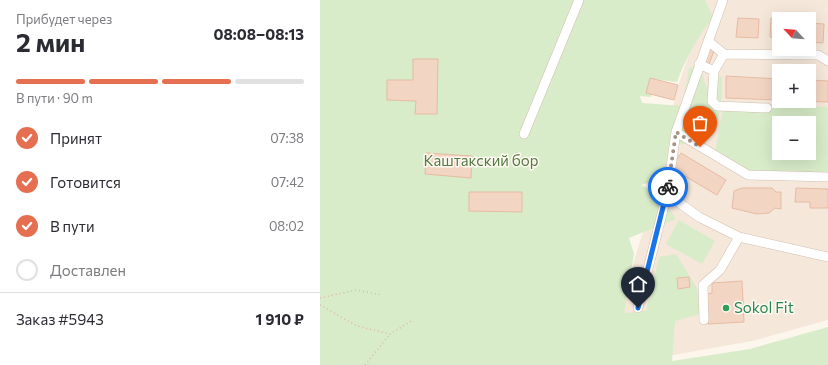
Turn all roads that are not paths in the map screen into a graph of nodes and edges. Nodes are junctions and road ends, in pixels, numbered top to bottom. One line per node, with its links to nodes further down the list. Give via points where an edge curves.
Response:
1 (579, 0): 10 (street)
2 (724, 0): 3 (street)
3 (708, 41): 4 (street); 6 (street)
4 (724, 54): 5 (street, via 818,55); 7 (street)
5 (828, 61)
6 (699, 64): 7 (street); 9 (street)
7 (714, 71): 8 (street, via 712,101 717,106)
8 (767, 108)
9 (676, 132): 11 (street, via 748,175); 12 (street)
10 (524, 134)
11 (828, 178)
12 (667, 194): 13 (street, via 699,217); 15 (street)
13 (739, 237): 14 (street); 16 (street, via 720,270 703,285)
14 (828, 257)
15 (638, 308)
16 (704, 320)

